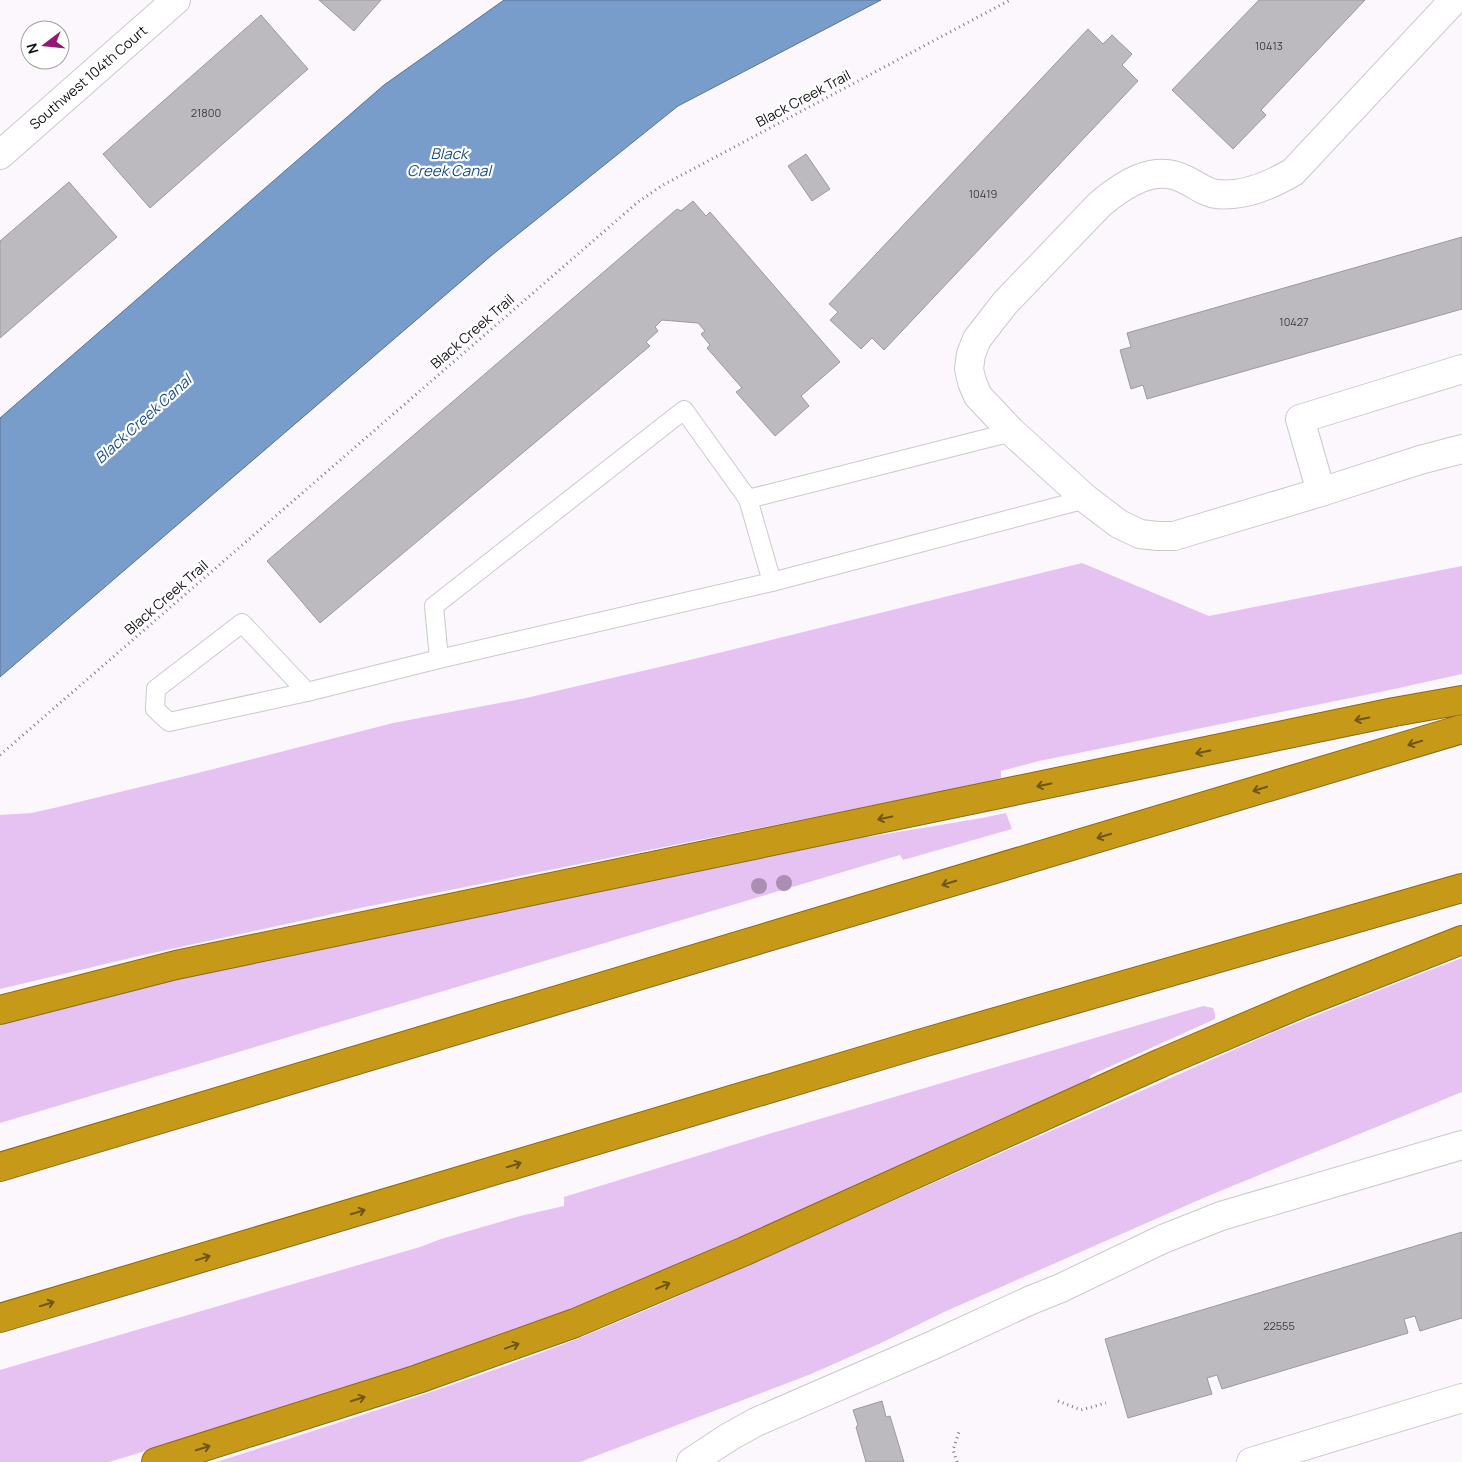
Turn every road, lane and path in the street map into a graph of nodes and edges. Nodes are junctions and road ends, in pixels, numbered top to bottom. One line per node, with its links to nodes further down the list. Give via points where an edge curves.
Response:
1 (176, 0): 4 (street, Southwest 104th Court)
2 (1010, 0): 16 (path, Black Creek Trail, via 662,185 638,202)
3 (1454, 0): 6 (street, via 1293,172 1275,183 1251,191 1216,194 1170,174 1152,175 1136,179 1100,204 1005,303 977,339 971,354 969,369 978,396)
4 (0, 155)
5 (1462, 369): 8 (street, via 1300,419)
6 (1012, 432): 9 (lane); 10 (street)
7 (1462, 449): 8 (street)
8 (1321, 492): 10 (street, via 1174,536 1140,534 1119,524)
9 (748, 499): 11 (lane); 12 (lane, via 684,410 434,606)
10 (1086, 499): 11 (lane)
11 (772, 582): 12 (lane)
12 (438, 660): 13 (lane)
13 (307, 692): 13 (lane, via 242,623 156,689 155,709 169,722)
14 (1462, 700): 19 (highway, one-way to 19, via 176,965)
15 (1462, 728): 21 (highway, one-way to 21)
16 (0, 755)
17 (1462, 888): 22 (highway, one-way to 17, via 919,1044)
18 (1462, 940): 27 (highway, one-way to 18, via 418,1379 575,1323 745,1251 1187,1052)
19 (0, 1010)
20 (1462, 1145): 28 (street, via 1221,1216 1163,1239 1061,1288 756,1422)
21 (0, 1167)
22 (0, 1318)
23 (1462, 1398): 30 (street)
24 (1058, 1402): 25 (path, via 1080,1410)
25 (1106, 1403)
26 (959, 1432): 29 (path, via 953,1450)
27 (156, 1462)
28 (691, 1462)
29 (956, 1462)
30 (1251, 1462)

